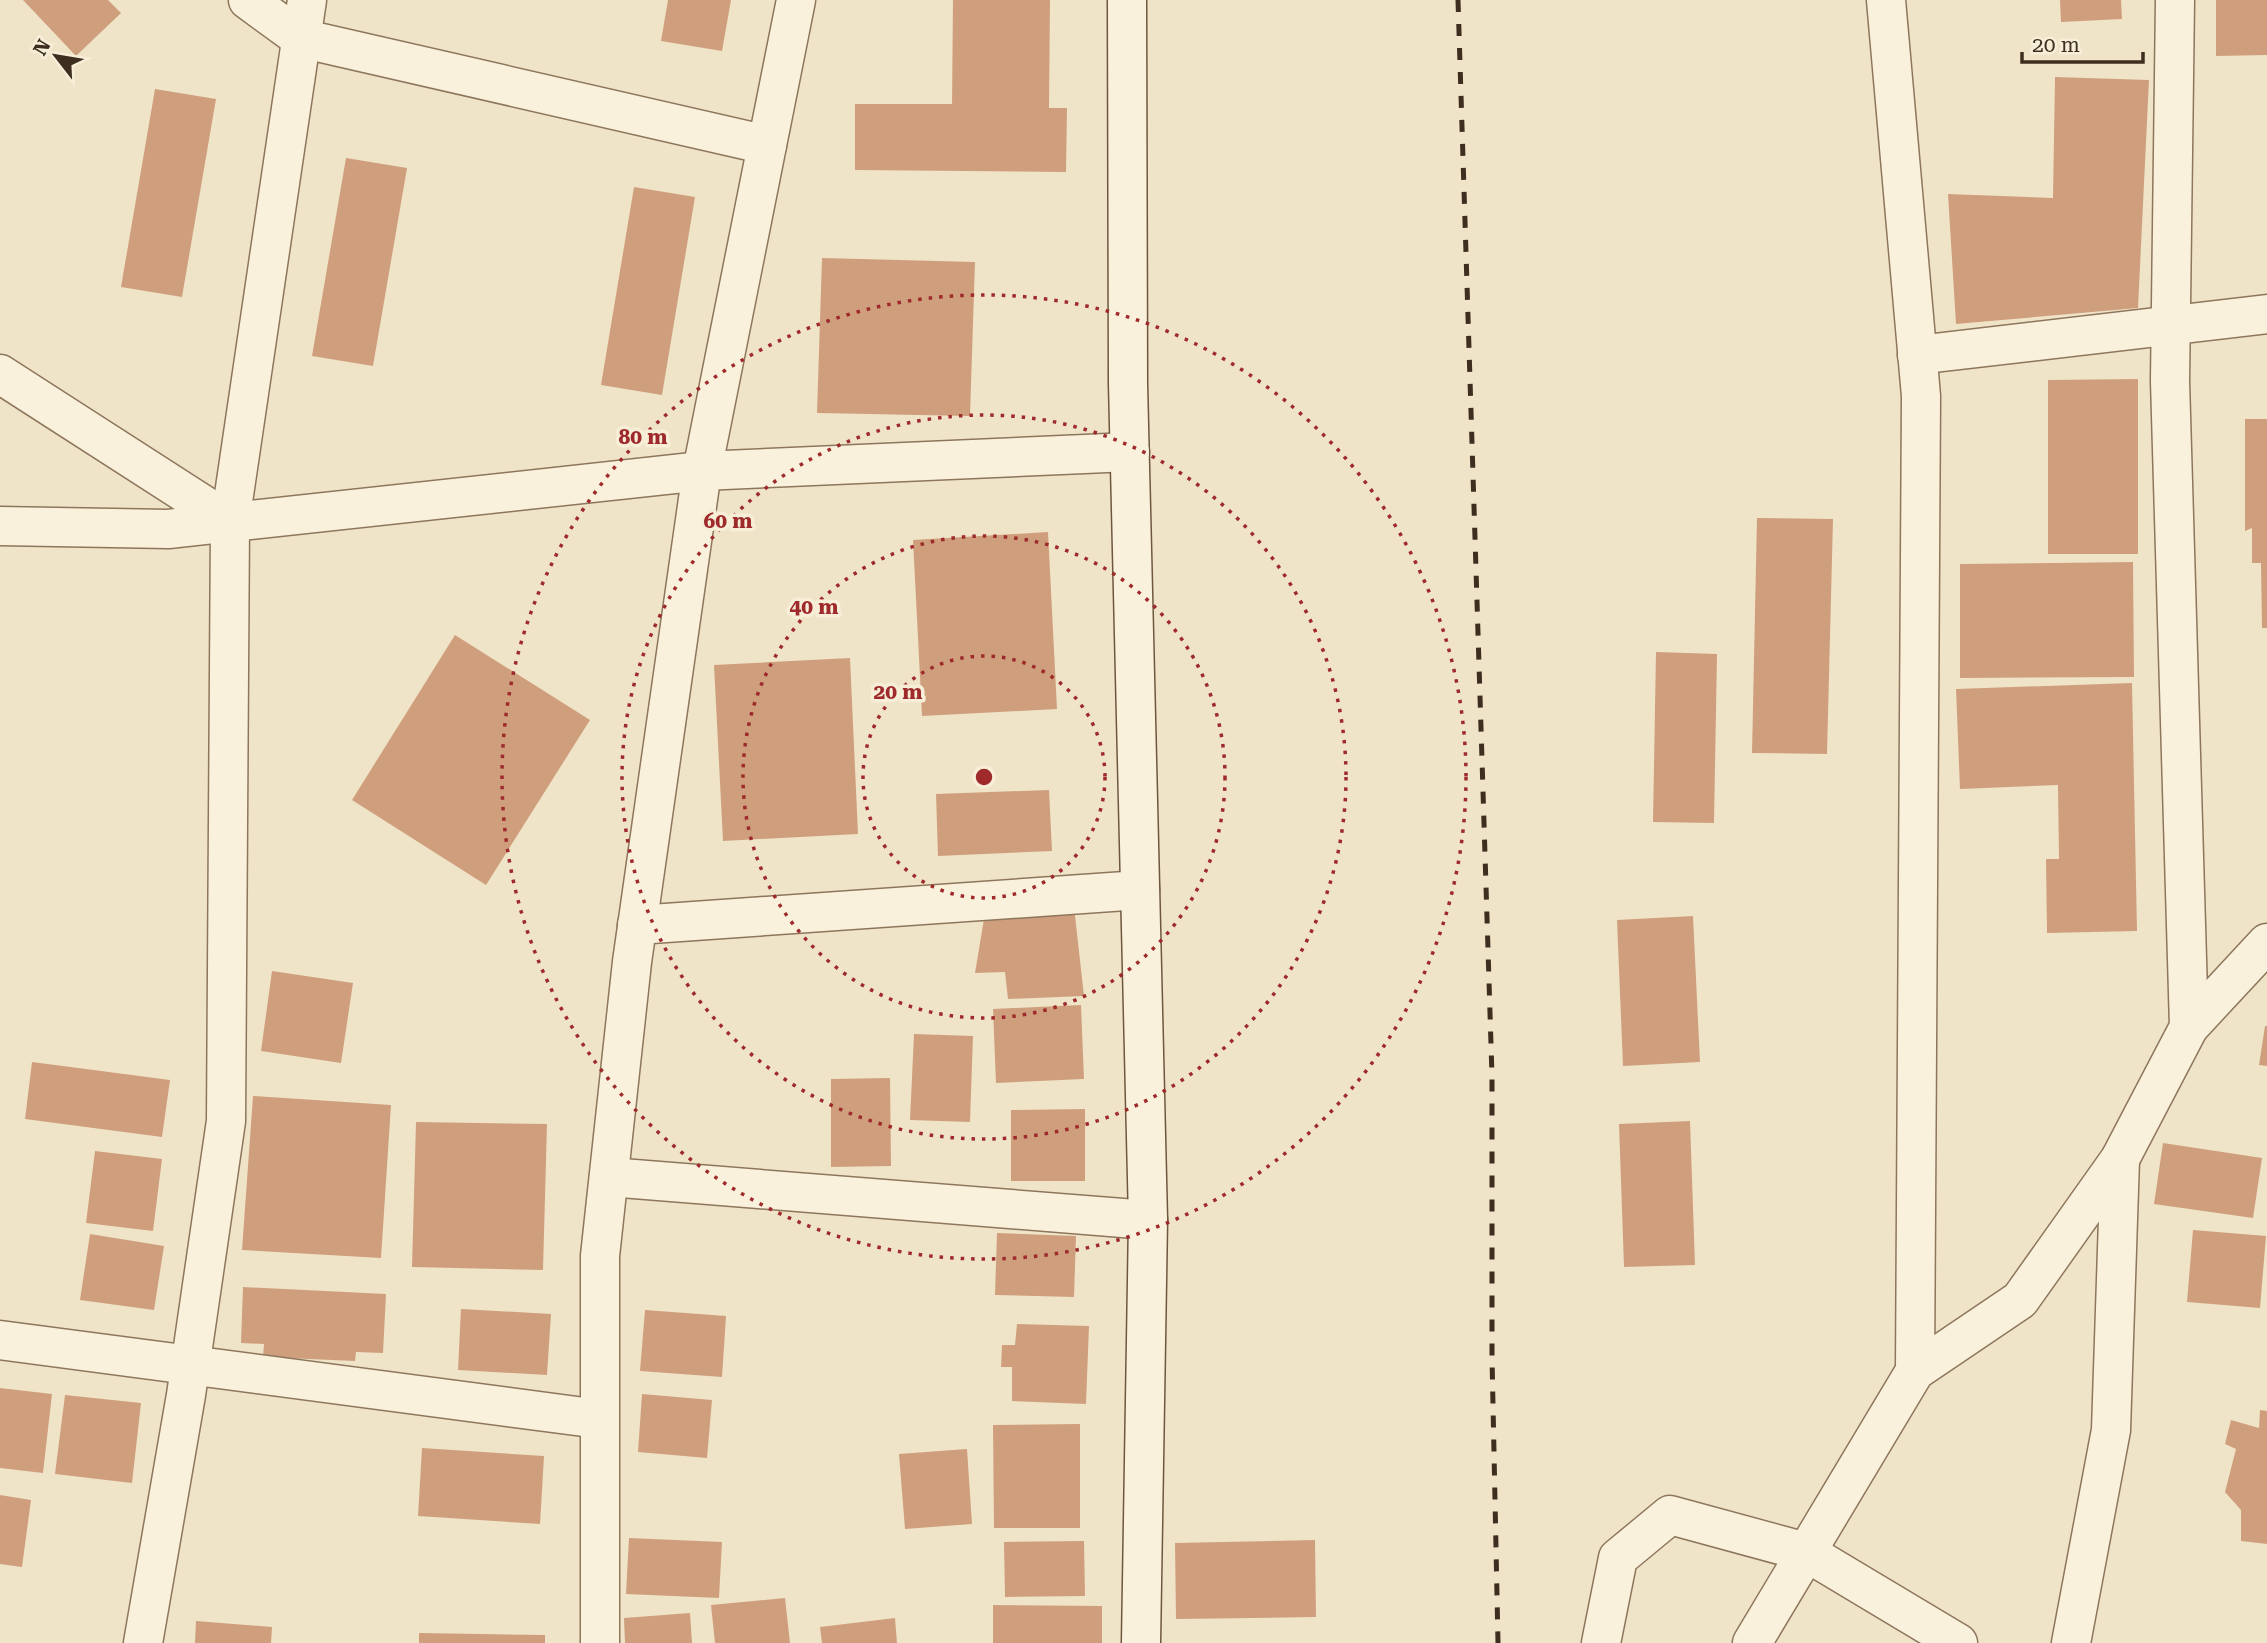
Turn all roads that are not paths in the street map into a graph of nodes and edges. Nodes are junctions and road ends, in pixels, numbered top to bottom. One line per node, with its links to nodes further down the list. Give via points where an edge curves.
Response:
1 (248, 0): 7 (street)
2 (307, 0): 7 (street)
3 (796, 0): 8 (street)
4 (1127, 0): 13 (street)
5 (1886, 0): 11 (street)
6 (2175, 0): 10 (street)
7 (300, 38): 8 (street); 15 (street)
8 (767, 145): 14 (street)
9 (2267, 314): 10 (street)
10 (2171, 325): 11 (street); 20 (street)
11 (1917, 355): 26 (street, via 1921,396)
12 (0, 374): 15 (street)
13 (1130, 452): 14 (street); 17 (street)
14 (702, 471): 15 (street); 18 (street)
15 (230, 522): 16 (street, via 168,529); 25 (street, via 226,1121)
16 (0, 526)
17 (1140, 890): 18 (street); 23 (street)
18 (637, 925): 22 (street)
19 (2267, 943): 20 (street)
20 (2189, 1027): 21 (street)
21 (2120, 1159): 26 (street, via 2020,1300); 35 (street, via 2111,1430)
22 (609, 1177): 23 (street); 27 (street, via 600,1256)
23 (1148, 1220): 31 (street)
24 (0, 1340): 25 (street)
25 (190, 1365): 27 (street); 29 (street)
26 (1915, 1371): 28 (street)
27 (598, 1419): 30 (street)
28 (1806, 1552): 32 (street, via 1670,1515 1618,1558); 33 (street); 34 (street)
29 (143, 1643)
30 (600, 1643)
31 (1141, 1643)
32 (1601, 1643)
33 (1752, 1643)
34 (1958, 1643)
35 (2071, 1643)

